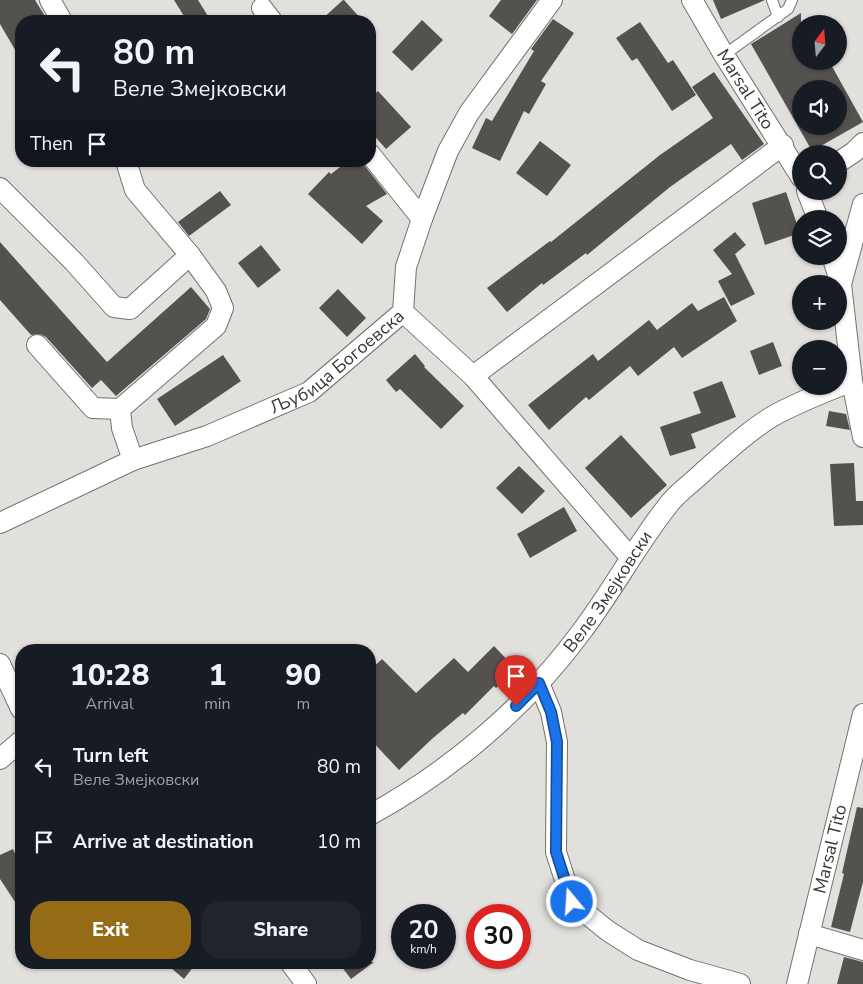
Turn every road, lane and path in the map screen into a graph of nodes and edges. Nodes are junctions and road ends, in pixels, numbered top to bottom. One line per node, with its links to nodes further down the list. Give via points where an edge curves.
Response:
1 (50, 0): 6 (street)
2 (552, 0): 17 (street, Љубица Богоевска, via 469,114 448,151)
3 (692, 0): 8 (street, Marsal Tito)
4 (772, 0): 7 (lane)
5 (792, 0): 7 (lane, via 788,9)
6 (59, 15)
7 (778, 17): 8 (lane)
8 (724, 55): 10 (street, Marsal Tito)
9 (863, 143): 11 (street)
10 (783, 146): 13 (street, Marsal Tito); 23 (street)
11 (847, 157)
12 (376, 162): 17 (street)
13 (792, 162)
14 (128, 167): 18 (street, via 136,190)
15 (0, 188): 18 (street, via 114,307 122,310 130,309)
16 (863, 204): 19 (street)
17 (422, 219): 20 (street, Љубица Богоевска, via 406,267)
18 (190, 255): 25 (street, via 216,291 223,308 216,326)
19 (844, 275)
20 (403, 312): 23 (street); 27 (street, Љубица Богоевска, via 309,392 207,436)
21 (847, 330): 24 (street)
22 (37, 345): 25 (street, via 93,408)
23 (473, 376): 29 (street)
24 (852, 381): 26 (street); 29 (street, Веле Змејковски, via 802,402 746,435 671,502)
25 (120, 409): 27 (street, via 122,428)
26 (863, 437)
27 (133, 460): 28 (street, Љубица Богоевска)
28 (0, 523)
29 (630, 557): 31 (street, Веле Змејковски, via 582,631)
30 (0, 664): 32 (street)
31 (539, 683): 36 (street, Веле Змејковски, via 482,740 408,794); 41 (street, via 551,712 557,742 556,852 572,902 638,950 690,970)
32 (15, 696)
33 (863, 714): 37 (street, Marsal Tito)
34 (15, 746): 35 (street)
35 (0, 759)
36 (376, 812)
37 (809, 934): 38 (street); 42 (street, Marsal Tito)
38 (863, 950)
39 (295, 969): 40 (street)
40 (306, 984)
41 (740, 984)
42 (797, 984)

